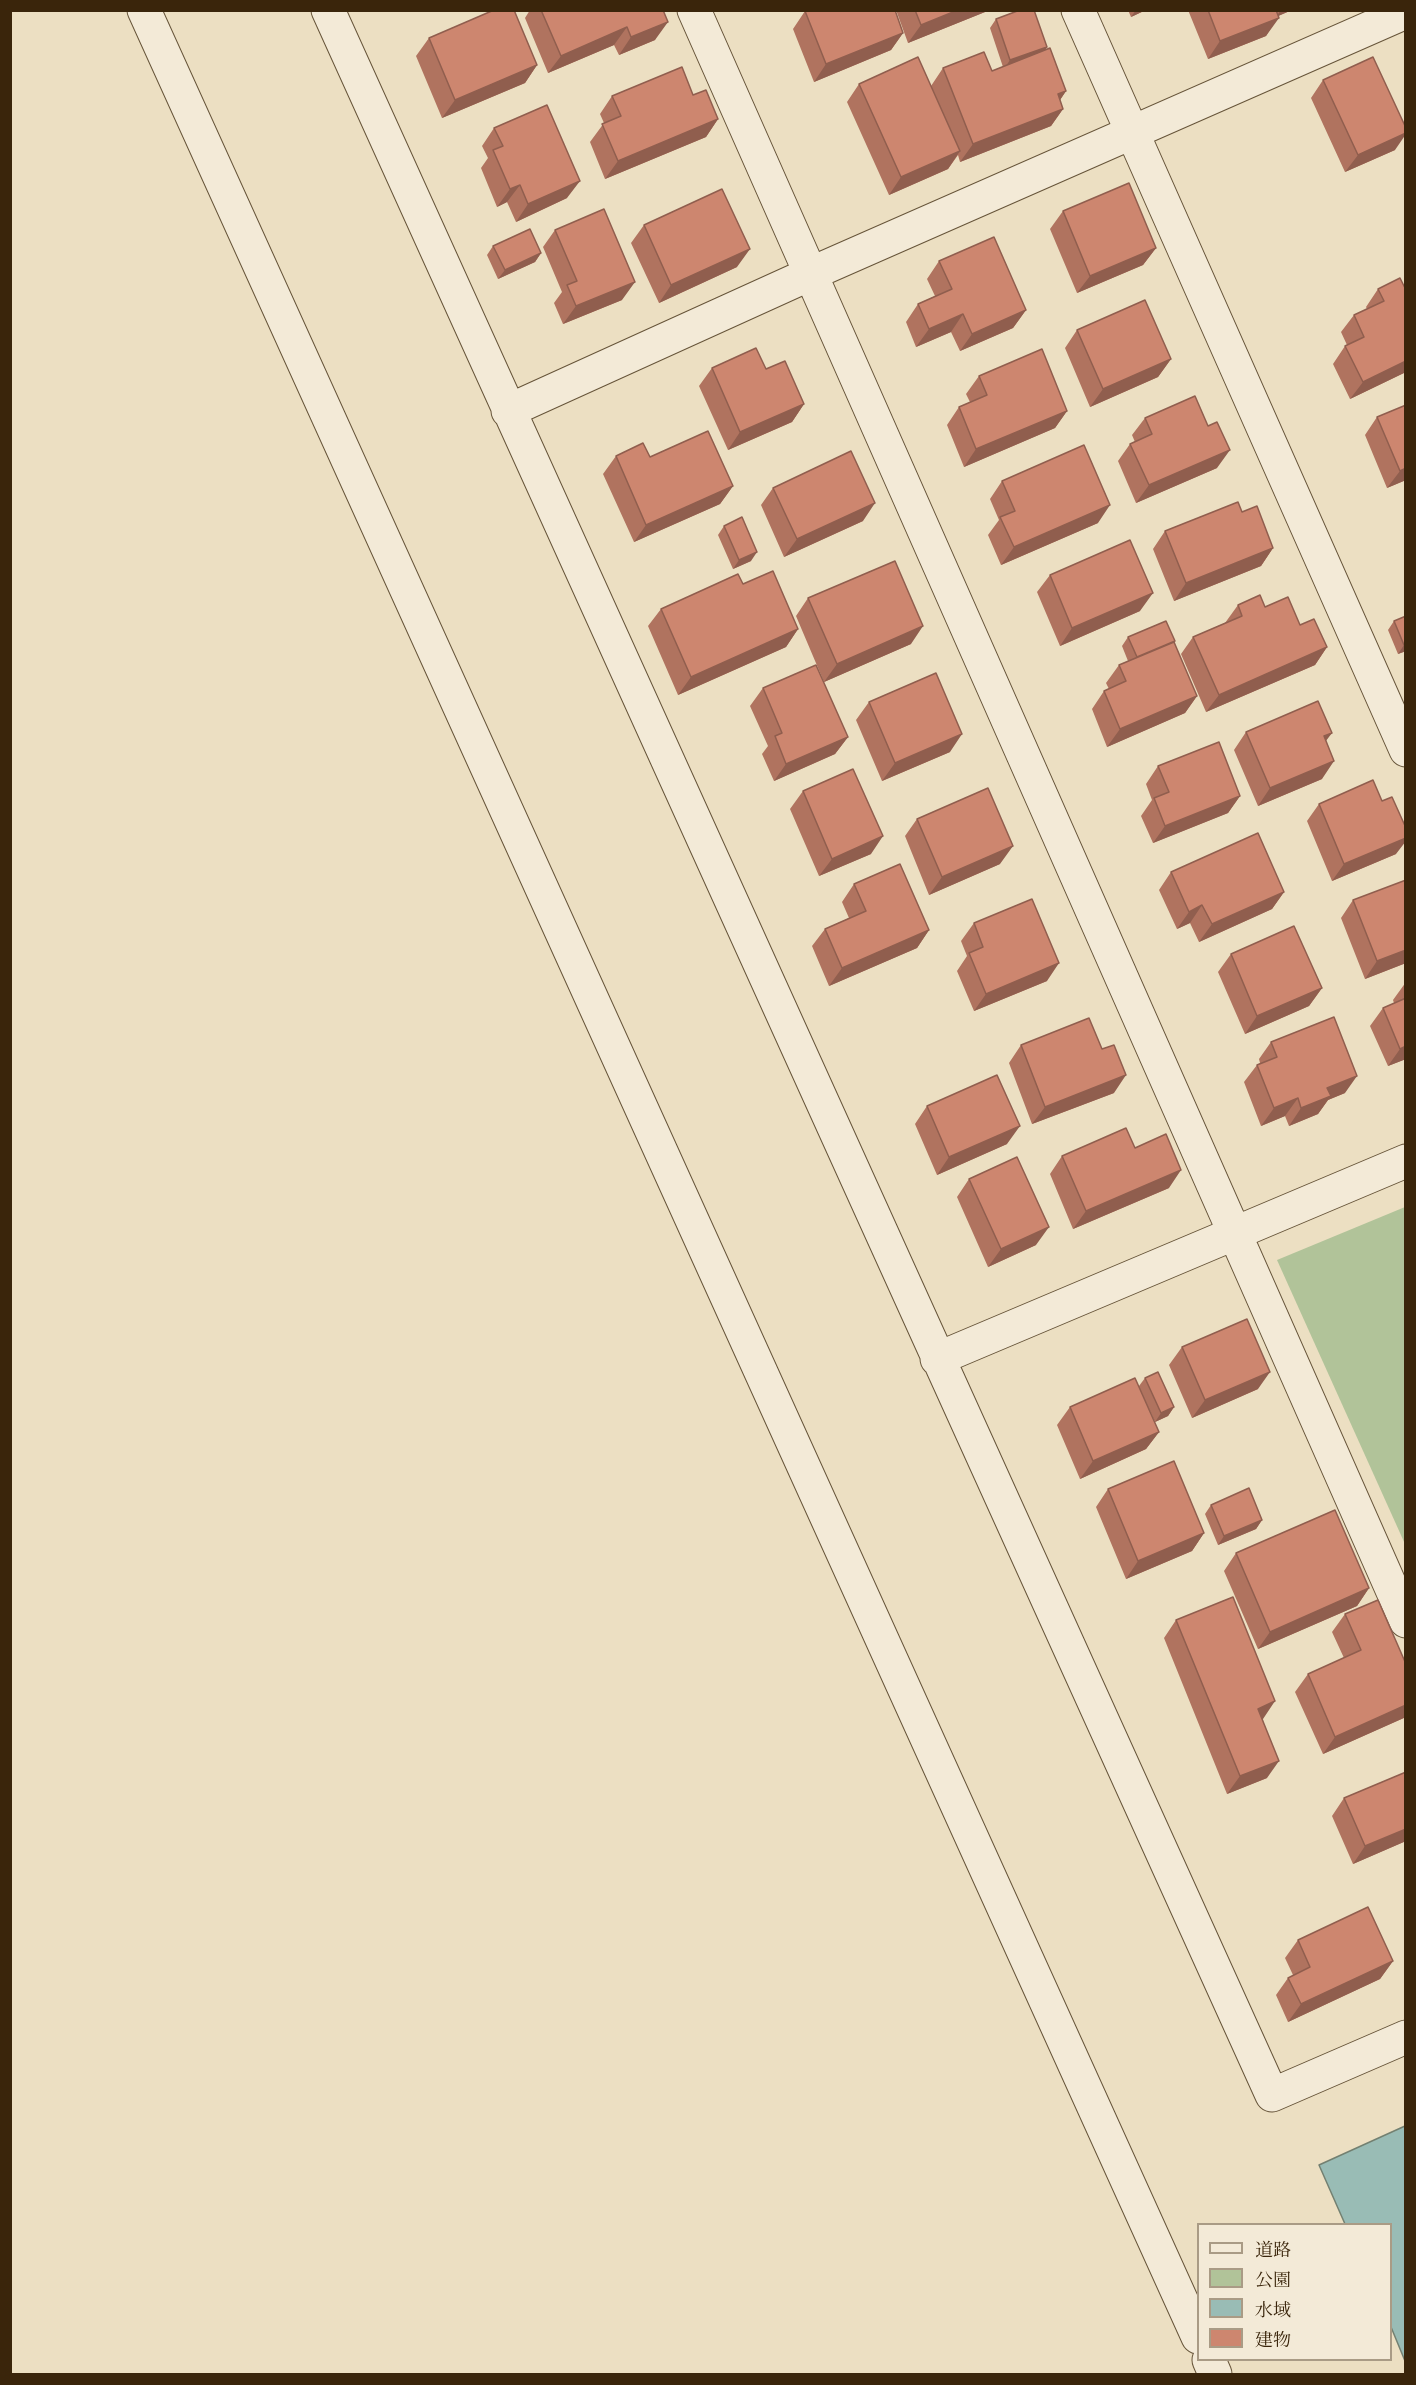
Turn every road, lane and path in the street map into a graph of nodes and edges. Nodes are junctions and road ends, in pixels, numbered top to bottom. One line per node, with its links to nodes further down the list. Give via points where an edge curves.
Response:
1 (144, 10): 15 (street)
2 (328, 10): 8 (street)
3 (694, 10): 7 (street)
4 (1078, 10): 6 (street)
5 (1406, 12): 6 (street)
6 (1132, 133): 7 (street); 9 (street)
7 (810, 274): 8 (street); 11 (street)
8 (508, 411): 12 (street)
9 (1406, 750)
10 (1406, 1161): 11 (street)
11 (1233, 1233): 12 (street); 13 (street)
12 (937, 1359): 14 (street, via 1272,2095)
13 (1406, 1621)
14 (1406, 2037)
15 (1197, 2335)

